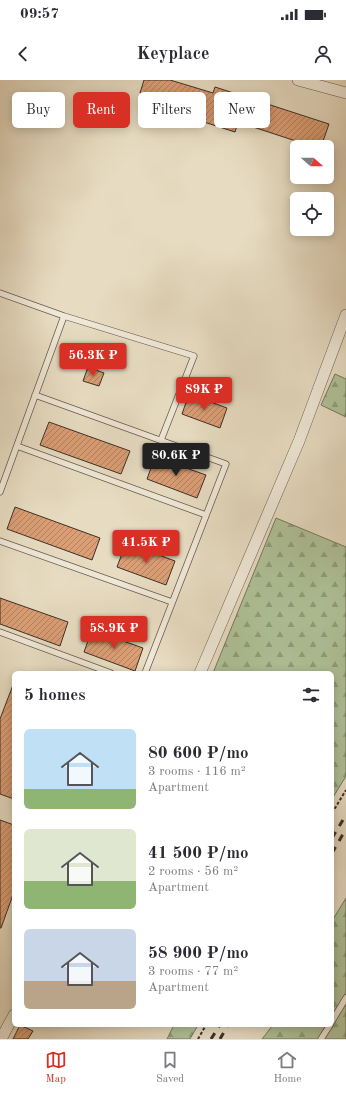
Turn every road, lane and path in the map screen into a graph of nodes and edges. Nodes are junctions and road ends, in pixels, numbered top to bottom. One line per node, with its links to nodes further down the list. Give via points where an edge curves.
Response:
1 (298, 80): 2 (street)
2 (346, 94)
3 (0, 293): 5 (lane)
4 (346, 315): 16 (street, via 299,441)
5 (64, 316): 6 (lane); 7 (lane, via 194,356)
6 (35, 395): 7 (lane); 8 (lane)
7 (161, 440): 10 (lane, via 226,464)
8 (17, 446): 9 (lane); 10 (lane)
9 (0, 492)
10 (206, 515): 12 (lane)
11 (0, 541): 12 (lane)
12 (172, 602): 15 (lane)
13 (0, 632): 14 (lane)
14 (106, 671)
15 (146, 671)
16 (201, 671)
17 (346, 790): 18 (path)
18 (334, 810)
19 (346, 998): 20 (lane)
20 (334, 1018)
21 (12, 1019): 24 (street)
22 (205, 1027): 25 (path)
23 (329, 1027): 26 (lane)
24 (1, 1039)
25 (198, 1039)
26 (321, 1039)

